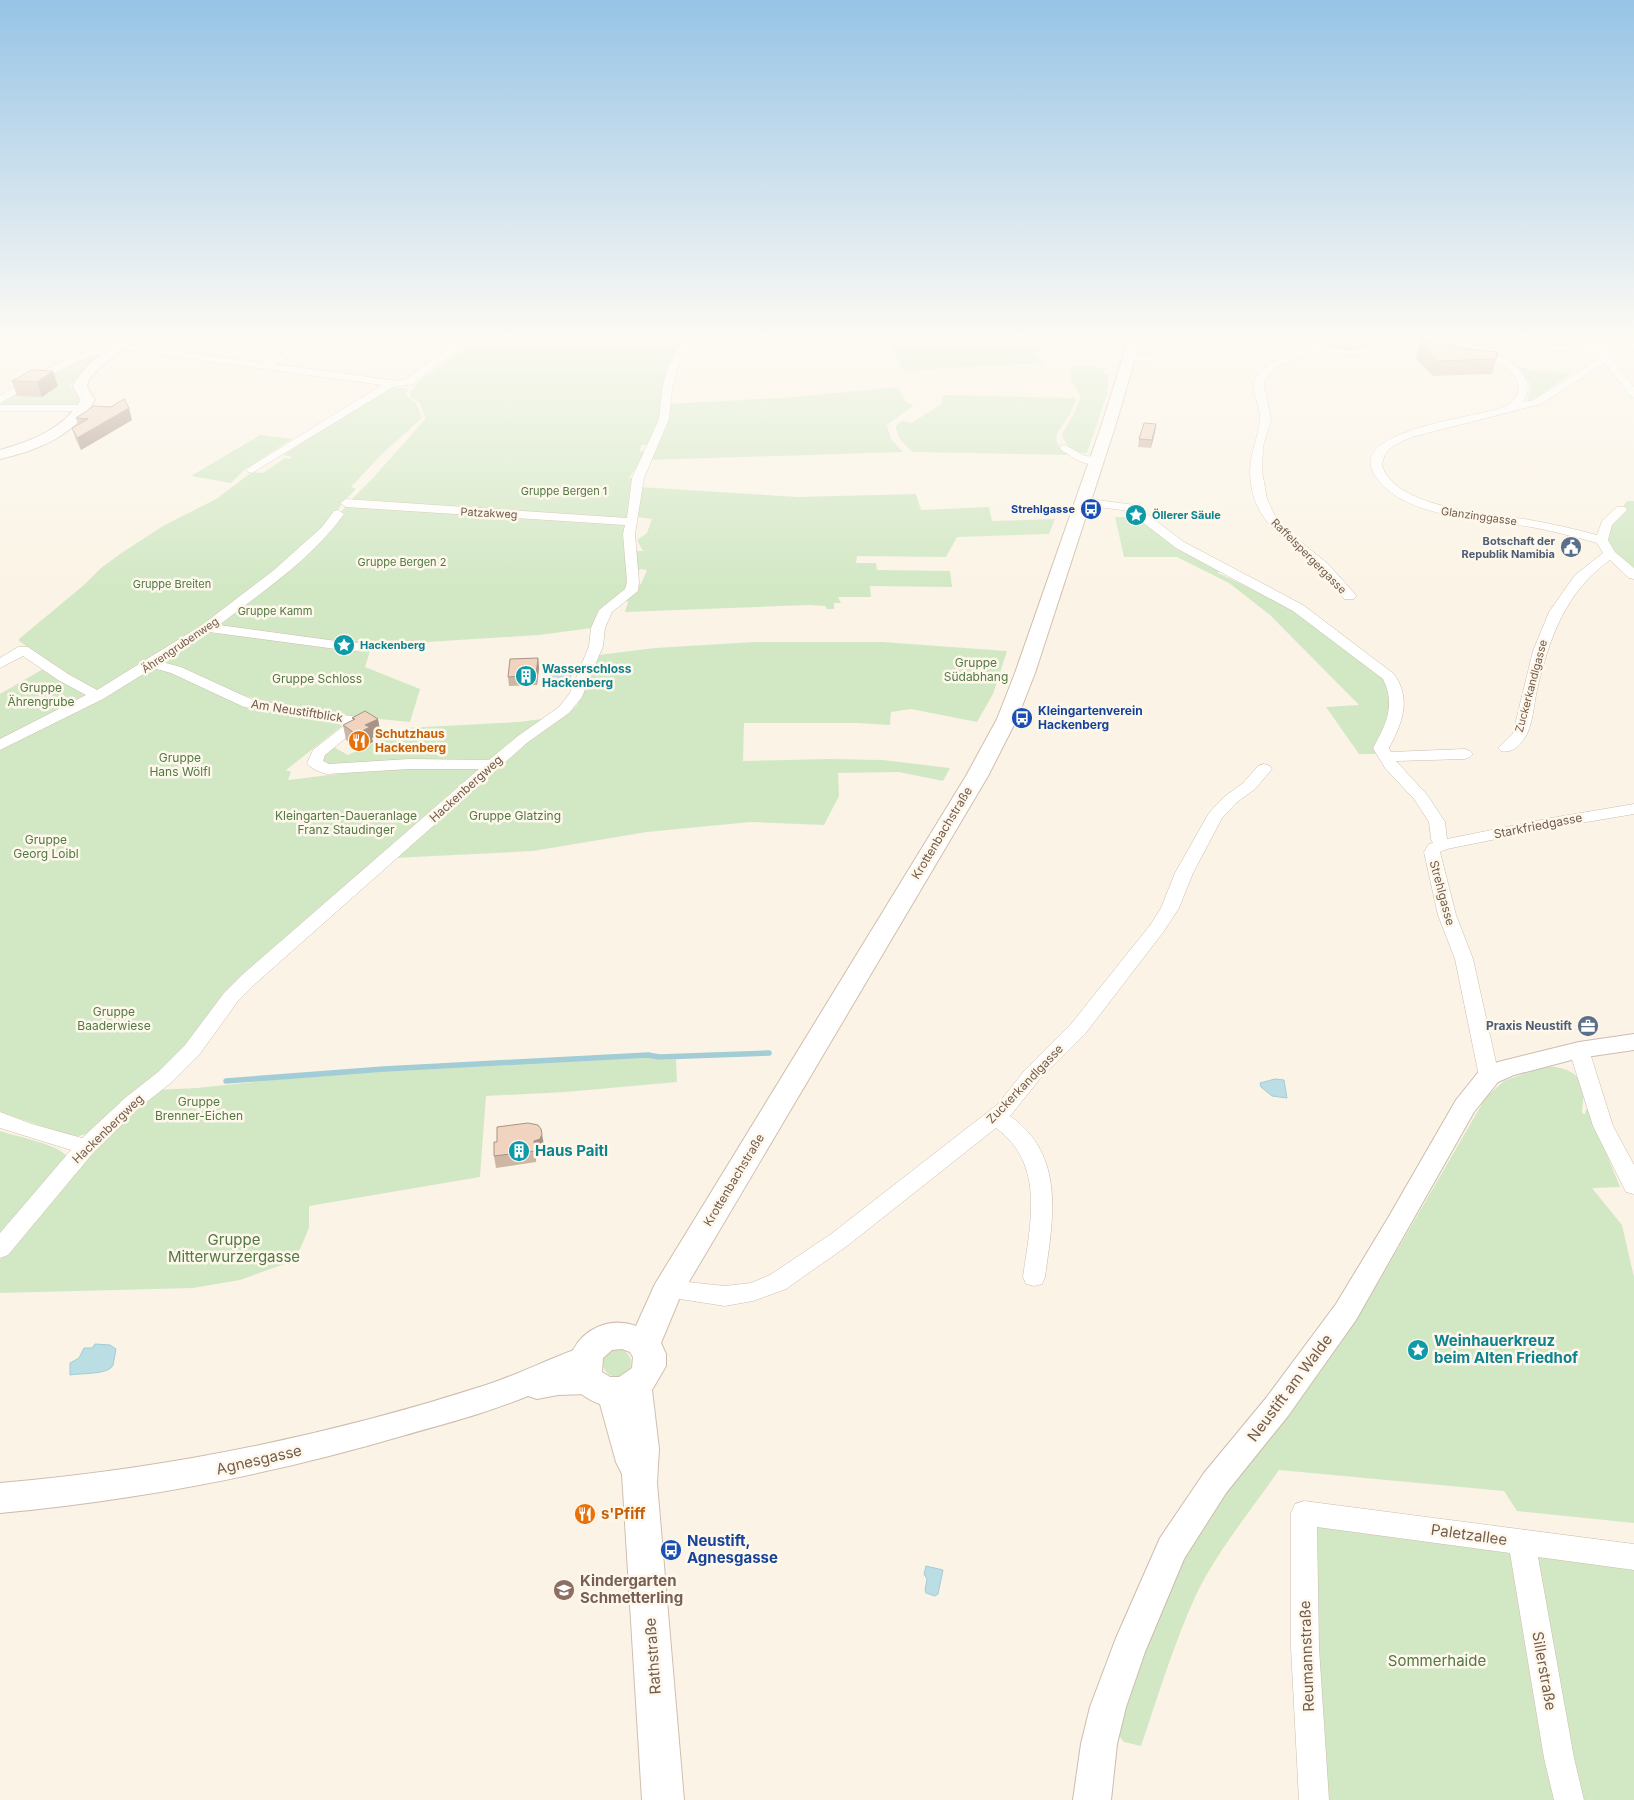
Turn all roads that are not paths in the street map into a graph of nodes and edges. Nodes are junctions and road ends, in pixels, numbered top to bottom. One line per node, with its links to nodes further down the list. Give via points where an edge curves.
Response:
1 (72, 419): 8 (main road, via 50,438)
2 (334, 419): 10 (street)
3 (664, 419): 14 (street, Hackenbergweg, via 638,478)
4 (1116, 419): 9 (main road, Krottenbachstraße)
5 (1266, 419): 18 (street, Raffelspergergasse, via 1258,446 1256,471 1261,499 1270,518 1285,535 1324,567)
6 (1468, 419): 15 (street, Glanzinggasse, via 1393,440 1376,456 1376,466 1390,485 1430,508 1521,522)
7 (1065, 448): 9 (street, via 1082,459)
8 (0, 454)
9 (1097, 460): 11 (main road, Krottenbachstraße)
10 (252, 470)
11 (1082, 502): 27 (street, via 1131,508 1180,545 1298,608 1389,677 1396,688 1398,714 1381,748); 41 (main road, Krottenbachstraße, via 1025,673 997,740)
12 (342, 509): 14 (street, Patzakweg); 19 (street, Ährengrubenweg, via 326,530 279,573)
13 (1621, 510): 15 (street, via 1606,524)
14 (630, 522): 28 (street, Hackenbergweg, via 631,591 606,610 577,694 564,710)
15 (1602, 540): 16 (street)
16 (1610, 554): 17 (street); 25 (street, Zuckerkandlgasse, via 1580,578 1544,634 1520,733)
17 (1634, 575)
18 (1349, 596)
19 (207, 628): 20 (street, via 351,647); 22 (street, Ährengrubenweg)
20 (416, 645)
21 (0, 664): 23 (street, via 23,650)
22 (152, 664): 23 (street, Ährengrubenweg); 28 (street, Am Neustiftblick, via 176,670 249,704 358,721 318,753 315,763 327,769 409,764)
23 (98, 696): 24 (street, Ährengrubenweg)
24 (0, 745)
25 (1506, 748)
26 (1465, 754): 27 (street)
27 (1386, 757): 31 (street, Strehlgasse, via 1390,766 1420,796 1437,822)
28 (493, 764): 37 (street, Hackenbergweg, via 255,973 230,997 192,1050 166,1077 132,1103)
29 (1264, 769): 35 (street, Zuckerkandlgasse, via 1216,816 1158,927 1078,1029)
30 (1634, 809): 31 (street, Starkfriedgasse)
31 (1443, 846): 34 (street, Strehlgasse, via 1435,848 1432,855 1446,915 1464,959)
32 (1634, 1042): 33 (street, Neustift am Walde)
33 (1579, 1050): 34 (street, Neustift am Walde, via 1507,1068); 38 (street, via 1603,1126)
34 (1489, 1076): 49 (street, Neustift am Walde, via 1465,1106 1346,1312 1277,1407 1216,1483 1172,1549 1126,1654 1108,1707 1099,1744)
35 (996, 1116): 40 (street, via 1016,1133 1038,1167 1042,1201); 41 (street, Zuckerkandlgasse, via 839,1240 778,1282 753,1292 725,1296)
36 (0, 1120): 37 (street)
37 (86, 1147): 39 (street, Hackenbergweg)
38 (1634, 1186)
39 (0, 1249)
40 (1034, 1276)
41 (668, 1291): 42 (main road, Krottenbachstraße)
42 (634, 1339): 43 (main road, via 612,1336 591,1348); 43 (main road, via 650,1354 650,1366 645,1377)
43 (606, 1379): 44 (street, Agnesgasse, via 512,1389 362,1435 255,1462 149,1481); 48 (main road, Rathstraße, via 639,1483)
44 (0, 1498)
45 (1304, 1513): 46 (street, Paletzallee); 50 (street, Reumannstraße, via 1305,1648)
46 (1522, 1542): 47 (street, Paletzallee); 51 (street, Sillerstraße)
47 (1634, 1557)
48 (663, 1800)
49 (1092, 1800)
50 (1314, 1800)
51 (1569, 1800)

